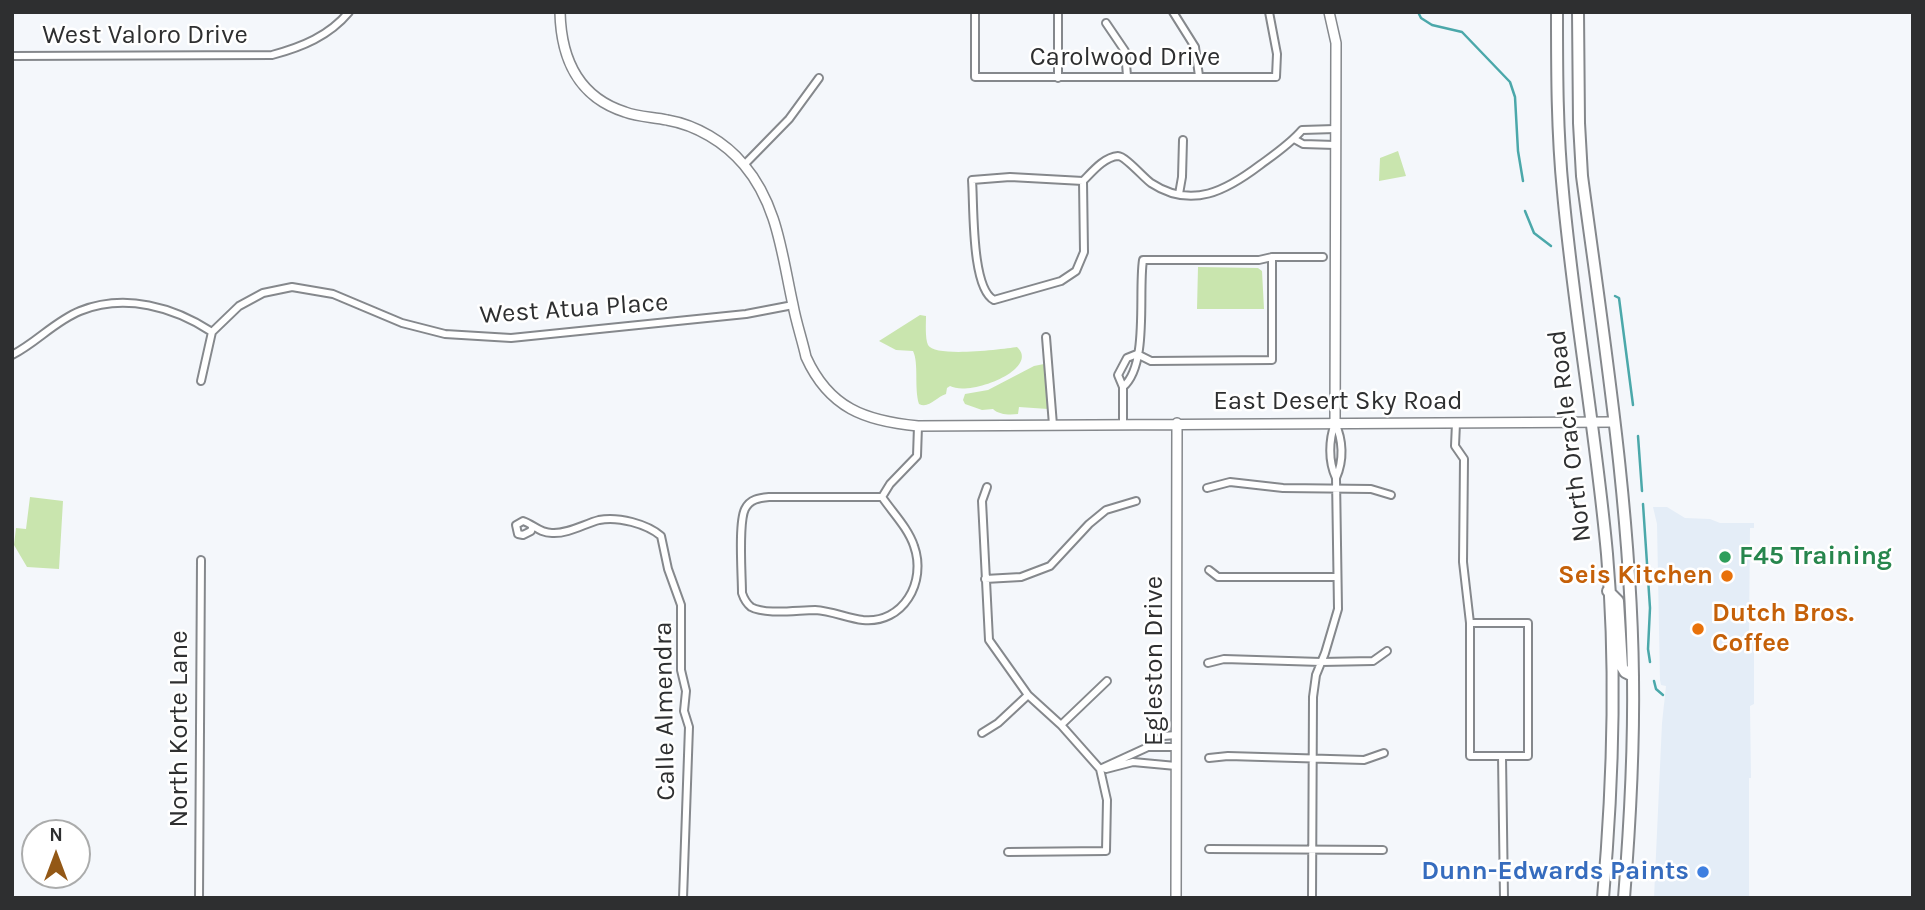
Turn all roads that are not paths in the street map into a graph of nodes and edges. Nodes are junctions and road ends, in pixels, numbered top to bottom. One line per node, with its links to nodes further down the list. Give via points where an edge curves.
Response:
1 (349, 12): 11 (street, West Valoro Drive, via 321,37 272,55)
2 (560, 12): 20 (street, East Desert Sky Road, via 567,59 589,92 621,111 696,129 726,147)
3 (975, 12): 15 (street, Carolwood Drive, via 975,77)
4 (1058, 12): 15 (street)
5 (1173, 12): 13 (street, via 1195,47)
6 (1269, 12): 13 (street, Carolwood Drive, via 1278,54 1276,77)
7 (1329, 12): 16 (street, via 1336,43)
8 (1558, 12): 35 (highway, North Oracle Road, via 1563,191)
9 (1578, 12): 32 (highway, North Oracle Road, via 1583,176)
10 (1106, 23): 12 (street, via 1125,51)
11 (12, 56)
12 (1127, 76): 13 (street, Carolwood Drive); 15 (street, Carolwood Drive)
13 (1199, 76)
14 (819, 78): 20 (street, via 774,136)
15 (1058, 78)
16 (1335, 129): 17 (street, via 1302,130); 19 (street)
17 (1294, 139): 19 (street, via 1303,144); 22 (street, via 1233,186 1208,194)
18 (1183, 140): 22 (street)
19 (1335, 145): 33 (street)
20 (744, 165): 25 (street, East Desert Sky Road, via 771,210)
21 (1083, 181): 21 (street, via 972,180 977,264 989,297 1001,300 1061,281 1076,271 1084,253); 22 (street, via 1103,162 1118,156 1152,183)
22 (1179, 194)
23 (1272, 257): 24 (street); 28 (street, via 1143,260); 28 (street, via 1272,360 1151,360)
24 (1323, 257)
25 (793, 305): 26 (street, West Atua Place, via 499,338 445,334 402,323 333,294 292,287 263,293 239,306); 39 (street, East Desert Sky Road, via 806,357 829,392 865,418)
26 (212, 332): 29 (street, via 171,310 111,303 80,311); 30 (street)
27 (1046, 337): 38 (street)
28 (1137, 354): 31 (street, via 1137,363); 31 (street, via 1127,358 1118,375)
29 (12, 355)
30 (201, 381)
31 (1123, 387): 36 (street)
32 (1614, 422): 35 (street, East Desert Sky Road); 56 (highway, North Oracle Road)
33 (1335, 423): 34 (street, East Desert Sky Road); 37 (street, East Desert Sky Road); 42 (street, via 1341,436)
34 (1456, 423): 35 (street, East Desert Sky Road); 52 (street, via 1455,446 1464,459 1463,562)
35 (1593, 423): 51 (highway, North Oracle Road)
36 (1123, 424): 37 (street, East Desert Sky Road); 38 (street, East Desert Sky Road)
37 (1177, 424): 61 (street, Egleston Drive)
38 (1058, 425): 39 (street, East Desert Sky Road)
39 (918, 426): 44 (street, via 918,456)
40 (987, 486): 50 (street, via 982,501)
41 (1208, 488): 42 (street, via 1230,482)
42 (1336, 489): 43 (street, via 1371,489); 49 (street)
43 (1391, 495)
44 (882, 496): 44 (street, via 755,499 745,508 742,520 745,601 762,610 819,610 863,620 897,611 911,596 919,577 915,547)
45 (1136, 501): 50 (street, via 1105,510 1050,566 1021,577)
46 (532, 528): 76 (street, Calle Almendra, via 554,534 612,519 661,536 681,605 681,670 689,727)
47 (201, 560): 75 (street, North Korte Lane)
48 (1209, 570): 49 (street, via 1218,577)
49 (1337, 577): 55 (street, via 1337,616)
50 (985, 579): 58 (street, via 989,640)
51 (1608, 591): 56 (highway, via 1618,601 1622,667); 80 (highway, North Oracle Road, via 1612,776)
52 (1470, 623): 65 (street, via 1470,756); 65 (street, via 1528,623 1528,756)
53 (1387, 651): 55 (street, via 1373,662)
54 (1208, 663): 55 (street, via 1224,659)
55 (1321, 663): 67 (street, via 1314,686)
56 (1633, 676): 81 (highway, North Oracle Road)
57 (1107, 681): 59 (street)
58 (1028, 695): 59 (street); 60 (street)
59 (1061, 725): 70 (street)
60 (982, 733)
61 (1176, 735): 62 (street, via 1163,736); 63 (street, Egleston Drive)
62 (1148, 747): 63 (street); 68 (street); 70 (street)
63 (1176, 747): 69 (street, Egleston Drive)
64 (1384, 753): 67 (street, via 1364,760)
65 (1502, 756): 79 (street)
66 (1209, 758): 67 (street)
67 (1314, 759): 72 (street)
68 (1155, 764): 69 (street); 70 (street, via 1133,762)
69 (1176, 766): 77 (street, Egleston Drive)
70 (1100, 769): 74 (street, via 1107,800 1105,851)
71 (1209, 849): 72 (street)
72 (1312, 850): 73 (street); 78 (street)
73 (1383, 850)
74 (1009, 852)
75 (199, 898)
76 (683, 898)
77 (1176, 898)
78 (1312, 898)
79 (1504, 898)
80 (1603, 898)
81 (1625, 898)

